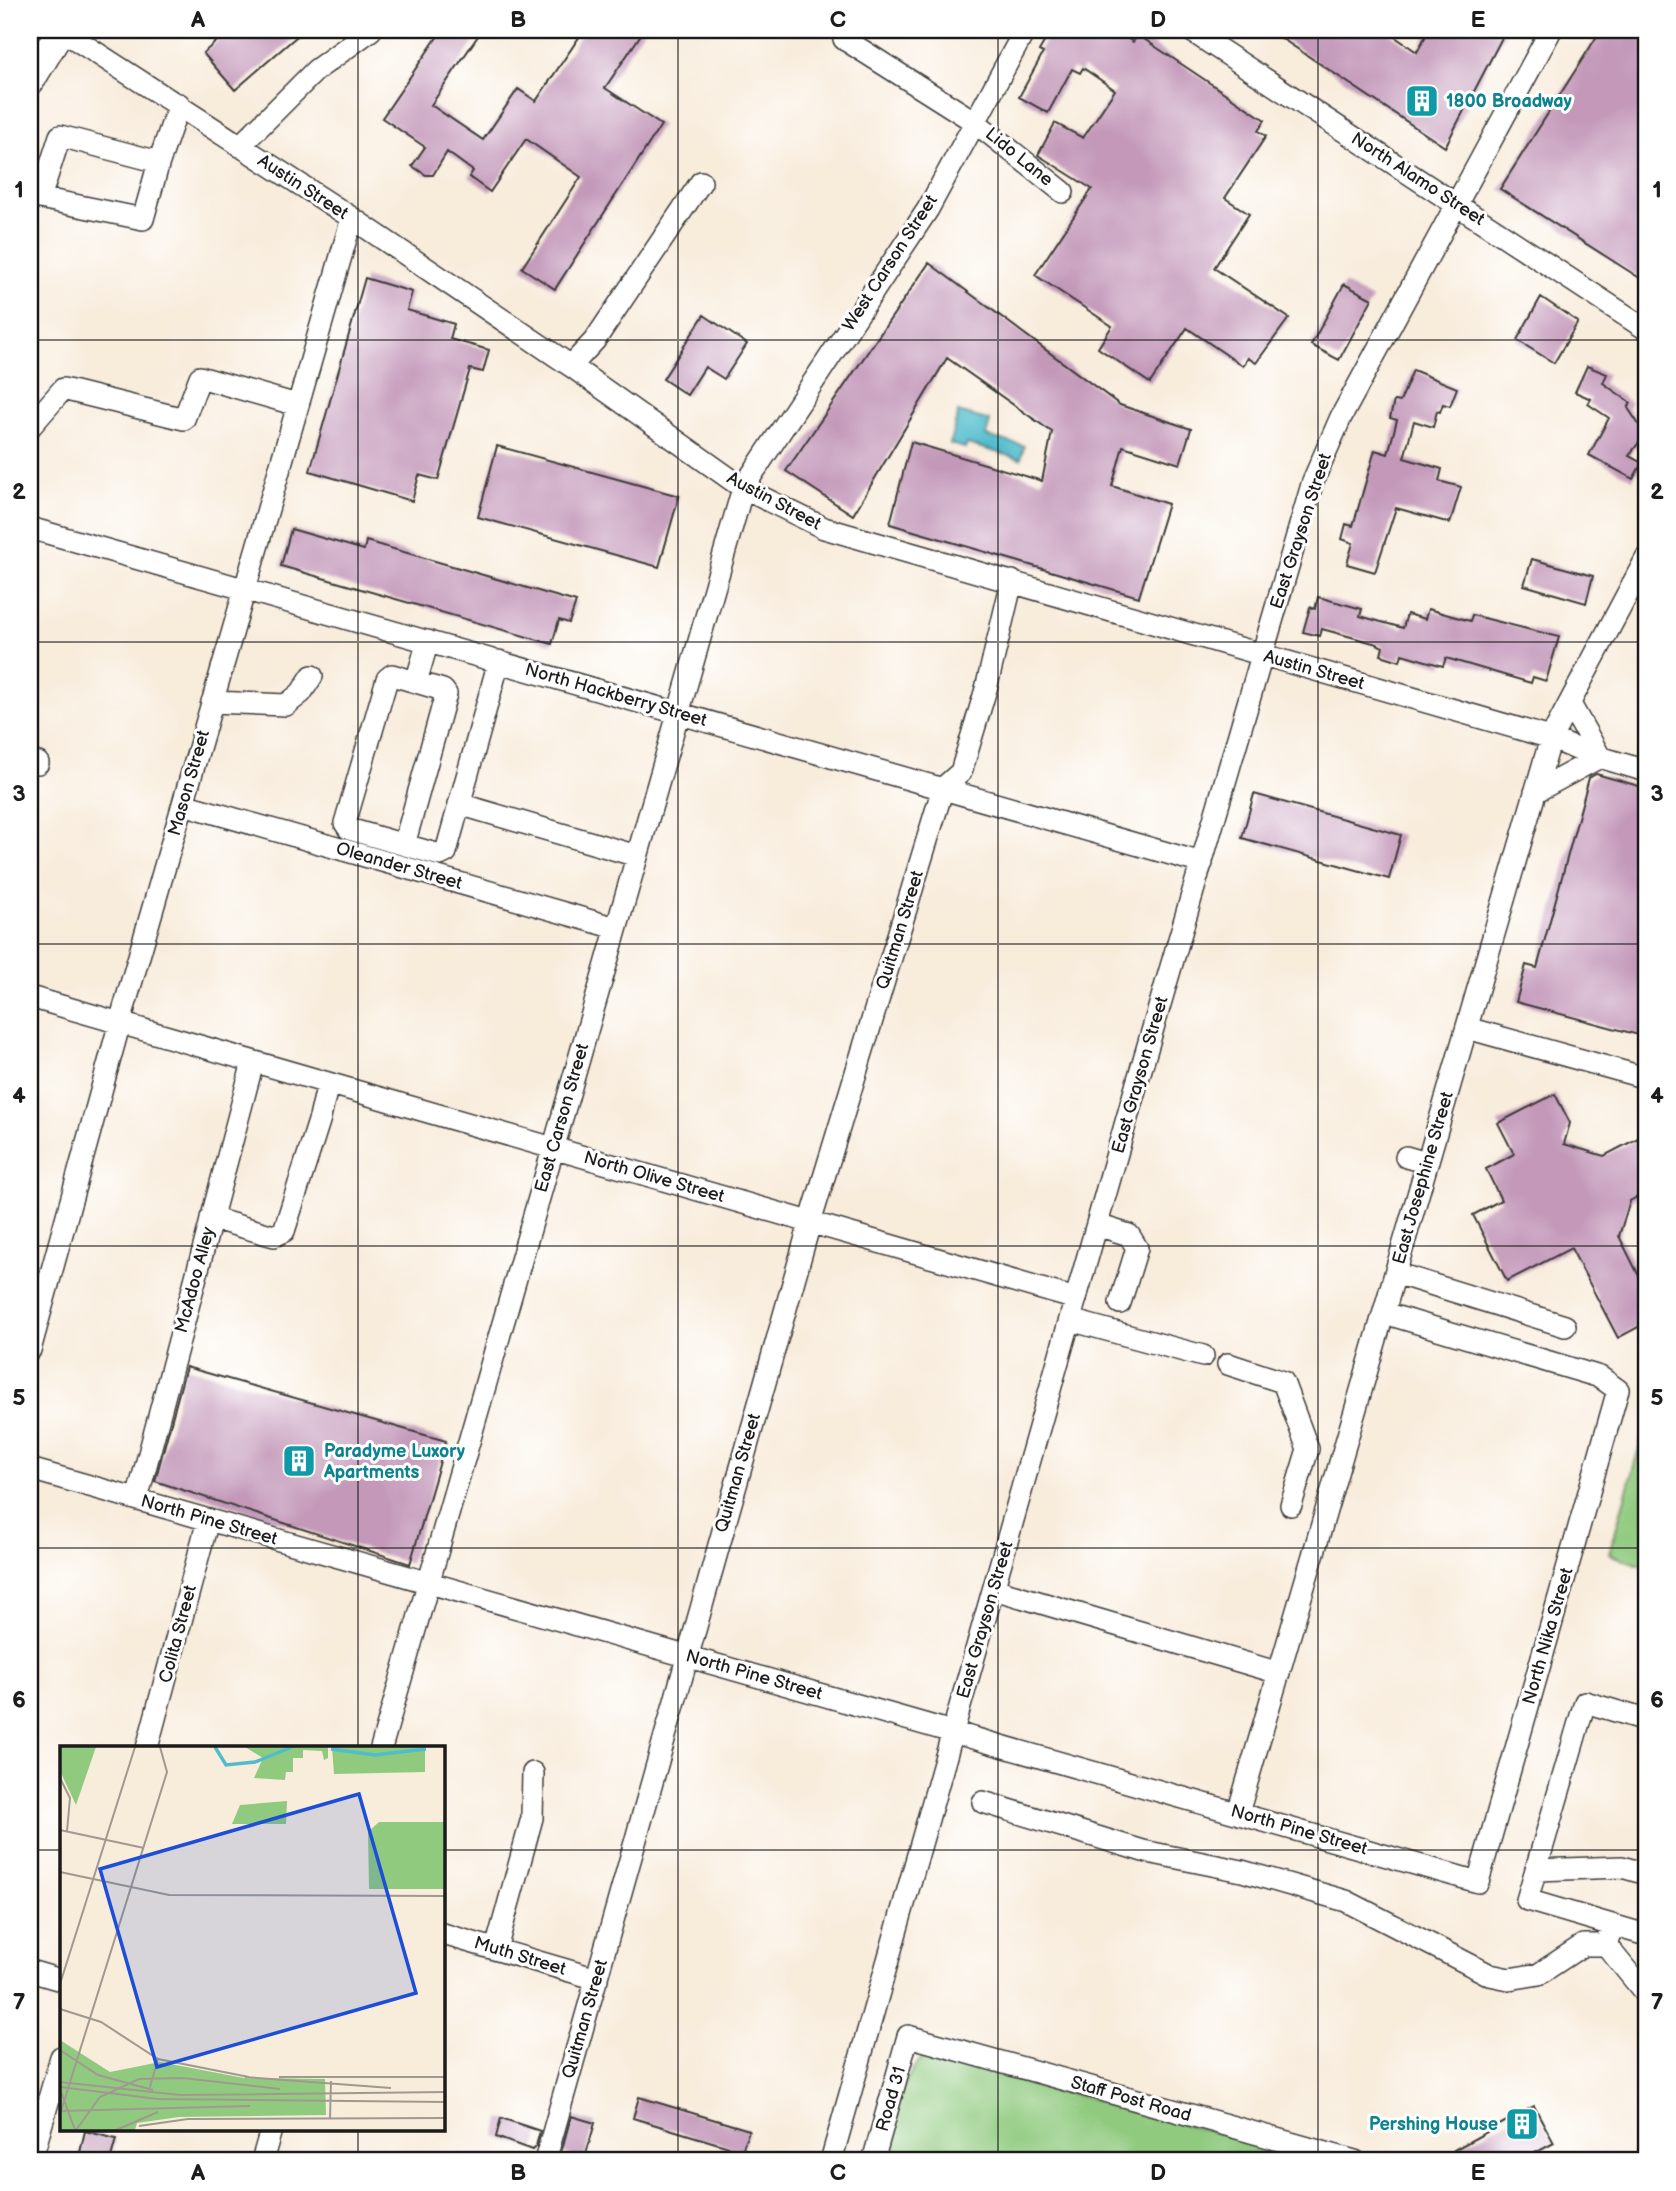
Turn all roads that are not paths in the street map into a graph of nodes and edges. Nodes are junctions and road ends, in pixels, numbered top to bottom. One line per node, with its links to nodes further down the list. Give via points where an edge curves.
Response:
1 (61, 30): 7 (main road); 8 (street, Austin Street)
2 (371, 30): 10 (street, via 316,70)
3 (849, 30): 9 (street, Lido Lane, via 844,39)
4 (1025, 30): 9 (street, West Carson Street)
5 (1190, 30): 14 (street, North Alamo Street)
6 (1551, 30): 14 (street, East Grayson Street)
7 (30, 81)
8 (178, 104): 10 (street, Austin Street); 11 (street)
9 (975, 122): 13 (street, Lido Lane); 20 (street, West Carson Street, via 921,219)
10 (240, 146): 15 (street, Austin Street)
11 (159, 162): 11 (street, via 60,136 40,198 143,219)
12 (701, 183): 17 (street, via 595,340)
13 (1062, 192)
14 (1456, 203): 16 (street, North Alamo Street); 26 (street, East Grayson Street, via 1340,417 1313,481)
15 (352, 218): 17 (street, Austin Street); 18 (street, Mason Street)
16 (1646, 328)
17 (571, 366): 20 (street, Austin Street)
18 (297, 405): 19 (street, via 200,377 184,419 63,389); 24 (street, Mason Street)
19 (30, 427)
20 (743, 488): 23 (street, Austin Street, via 824,528); 32 (street, East Carson Street)
21 (30, 528): 24 (street, North Hackberry Street)
22 (1646, 559): 31 (street, East Josephine Street)
23 (1012, 581): 26 (street, Austin Street); 36 (street, via 961,772)
24 (245, 588): 25 (street, North Hackberry Street); 30 (street, Mason Street)
25 (428, 641): 27 (street, North Hackberry Street); 29 (street)
26 (1262, 655): 33 (street, Austin Street); 42 (street, East Grayson Street)
27 (499, 662): 32 (street, North Hackberry Street); 39 (street)
28 (312, 676): 30 (street, via 286,705)
29 (416, 682): 40 (street, via 446,694); 40 (street, via 392,675 387,679 345,823 349,829)
30 (212, 702): 38 (street, Mason Street)
31 (1570, 704): 33 (street, East Josephine Street); 34 (street)
32 (678, 713): 36 (street, North Hackberry Street); 41 (street, East Carson Street)
33 (1551, 738): 34 (street, Austin Street); 37 (street, East Josephine Street)
34 (1600, 757): 35 (street, Austin Street); 37 (street)
35 (1646, 771)
36 (943, 788): 42 (street, North Hackberry Street); 54 (street, Quitman Street)
37 (1535, 792): 46 (street, East Josephine Street)
38 (183, 804): 43 (street, Oleander Street); 45 (street, Mason Street)
39 (460, 804): 40 (street, via 446,852 440,855); 41 (street)
40 (404, 845)
41 (637, 856): 43 (street, East Carson Street)
42 (1202, 863): 55 (street, East Grayson Street)
43 (616, 928): 50 (street, East Carson Street)
44 (30, 997): 45 (street, North Olive Street)
45 (120, 1022): 47 (street, North Olive Street); 61 (street, Mason Street)
46 (1467, 1028): 48 (street); 52 (street, East Josephine Street)
47 (253, 1062): 49 (street, North Olive Street); 53 (street, McAdoo Alley)
48 (1646, 1078)
49 (328, 1083): 50 (street, North Olive Street); 53 (street, via 284,1231 274,1236)
50 (553, 1147): 54 (street, North Olive Street); 70 (street, East Carson Street)
51 (1406, 1157): 52 (street)
52 (1427, 1163): 56 (street, East Josephine Street)
53 (211, 1218): 67 (street, McAdoo Alley)
54 (810, 1223): 58 (street, North Olive Street); 72 (street, Quitman Street)
55 (1097, 1225): 57 (street, via 1129,1235 1137,1248); 58 (street, East Grayson Street)
56 (1395, 1273): 59 (street, East Josephine Street); 60 (street)
57 (1120, 1303)
58 (1073, 1310): 62 (street, North Olive Street); 71 (street, East Grayson Street)
59 (1384, 1313): 66 (street, East Josephine Street); 83 (street, North Nika Street, via 1600,1377 1618,1390)
60 (1565, 1326)
61 (30, 1350)
62 (1203, 1356)
63 (1228, 1364): 65 (street, via 1283,1382 1308,1449)
64 (30, 1469): 67 (street, North Pine Street)
65 (1299, 1479): 66 (street); 68 (street)
66 (1332, 1489): 73 (street, East Josephine Street)
67 (136, 1499): 69 (street, North Pine Street)
68 (1291, 1505)
69 (208, 1520): 70 (street, North Pine Street); 76 (street, Colita Street)
70 (429, 1582): 72 (street, North Pine Street); 77 (street, East Carson Street)
71 (994, 1588): 73 (street); 75 (street, East Grayson Street)
72 (686, 1656): 75 (street, North Pine Street); 90 (street, Quitman Street)
73 (1279, 1673): 80 (street, East Josephine Street)
74 (1646, 1720): 81 (street, via 1585,1702)
75 (953, 1732): 80 (street, North Pine Street); 99 (street, East Grayson Street)
76 (148, 1746)
77 (382, 1746)
78 (533, 1773): 88 (street, via 532,1818)
79 (983, 1802): 87 (street, via 1143,1851 1242,1871 1346,1901 1490,1975 1509,1979 1539,1974 1583,1945)
80 (1238, 1813): 83 (street, North Pine Street)
81 (1536, 1870): 82 (street, via 1622,1867); 84 (street, via 1527,1900)
82 (1646, 1874)
83 (1478, 1882)
84 (1612, 1925): 86 (street); 87 (street)
85 (444, 1934): 88 (street, Muth Street)
86 (1646, 1935)
87 (1606, 1945): 92 (street)
88 (496, 1949): 90 (street, Muth Street)
89 (30, 1971): 91 (street)
90 (597, 1979): 98 (street, Quitman Street)
91 (60, 1980)
92 (1646, 1994)
93 (908, 2036): 100 (street, Road 31); 101 (street, Staff Post Road)
94 (60, 2060): 96 (street)
95 (270, 2132): 97 (street)
96 (31, 2161)
97 (262, 2161)
98 (545, 2161)
99 (831, 2161)
100 (873, 2161)
101 (1354, 2161)

